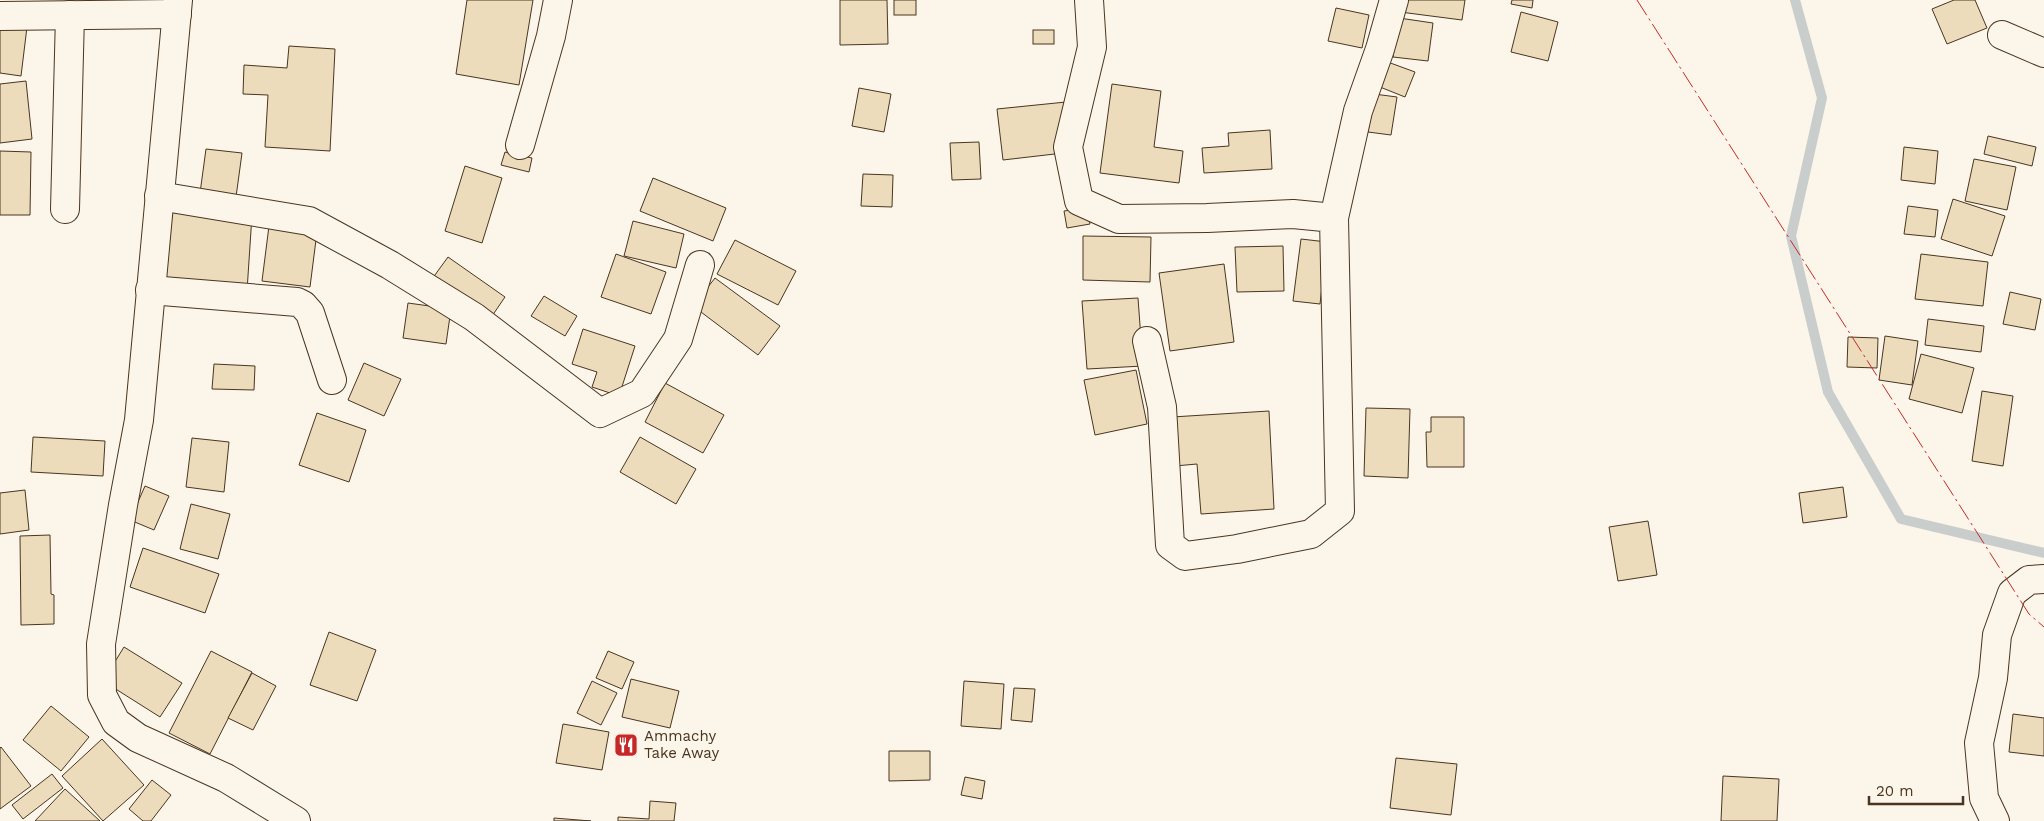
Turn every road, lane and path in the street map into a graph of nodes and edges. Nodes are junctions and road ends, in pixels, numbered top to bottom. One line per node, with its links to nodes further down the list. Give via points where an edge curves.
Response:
1 (558, 0): 9 (street)
2 (1089, 0): 12 (street, via 1092,47 1068,147 1079,201 1119,219 1292,214)
3 (1394, 0): 12 (street, via 1358,111)
4 (178, 7): 5 (street); 10 (street)
5 (70, 15): 6 (street); 11 (street)
6 (0, 16)
7 (2002, 35): 8 (street)
8 (2044, 53)
9 (520, 145)
10 (159, 196): 13 (street, via 309,222 390,265 474,317 600,413 642,393 678,340); 14 (street)
11 (65, 209)
12 (1334, 218): 15 (street, via 1340,511 1311,534 1185,556 1170,545 1162,407)
13 (700, 264)
14 (150, 290): 16 (street, via 297,302 310,314); 18 (street, via 139,420 101,644 102,695 116,722 138,738 226,778)
15 (1147, 341)
16 (332, 380)
17 (2044, 579): 19 (street, via 2029,580 2012,593 1997,635 1993,678 1979,743 1984,798)
18 (296, 821)
19 (1995, 821)

